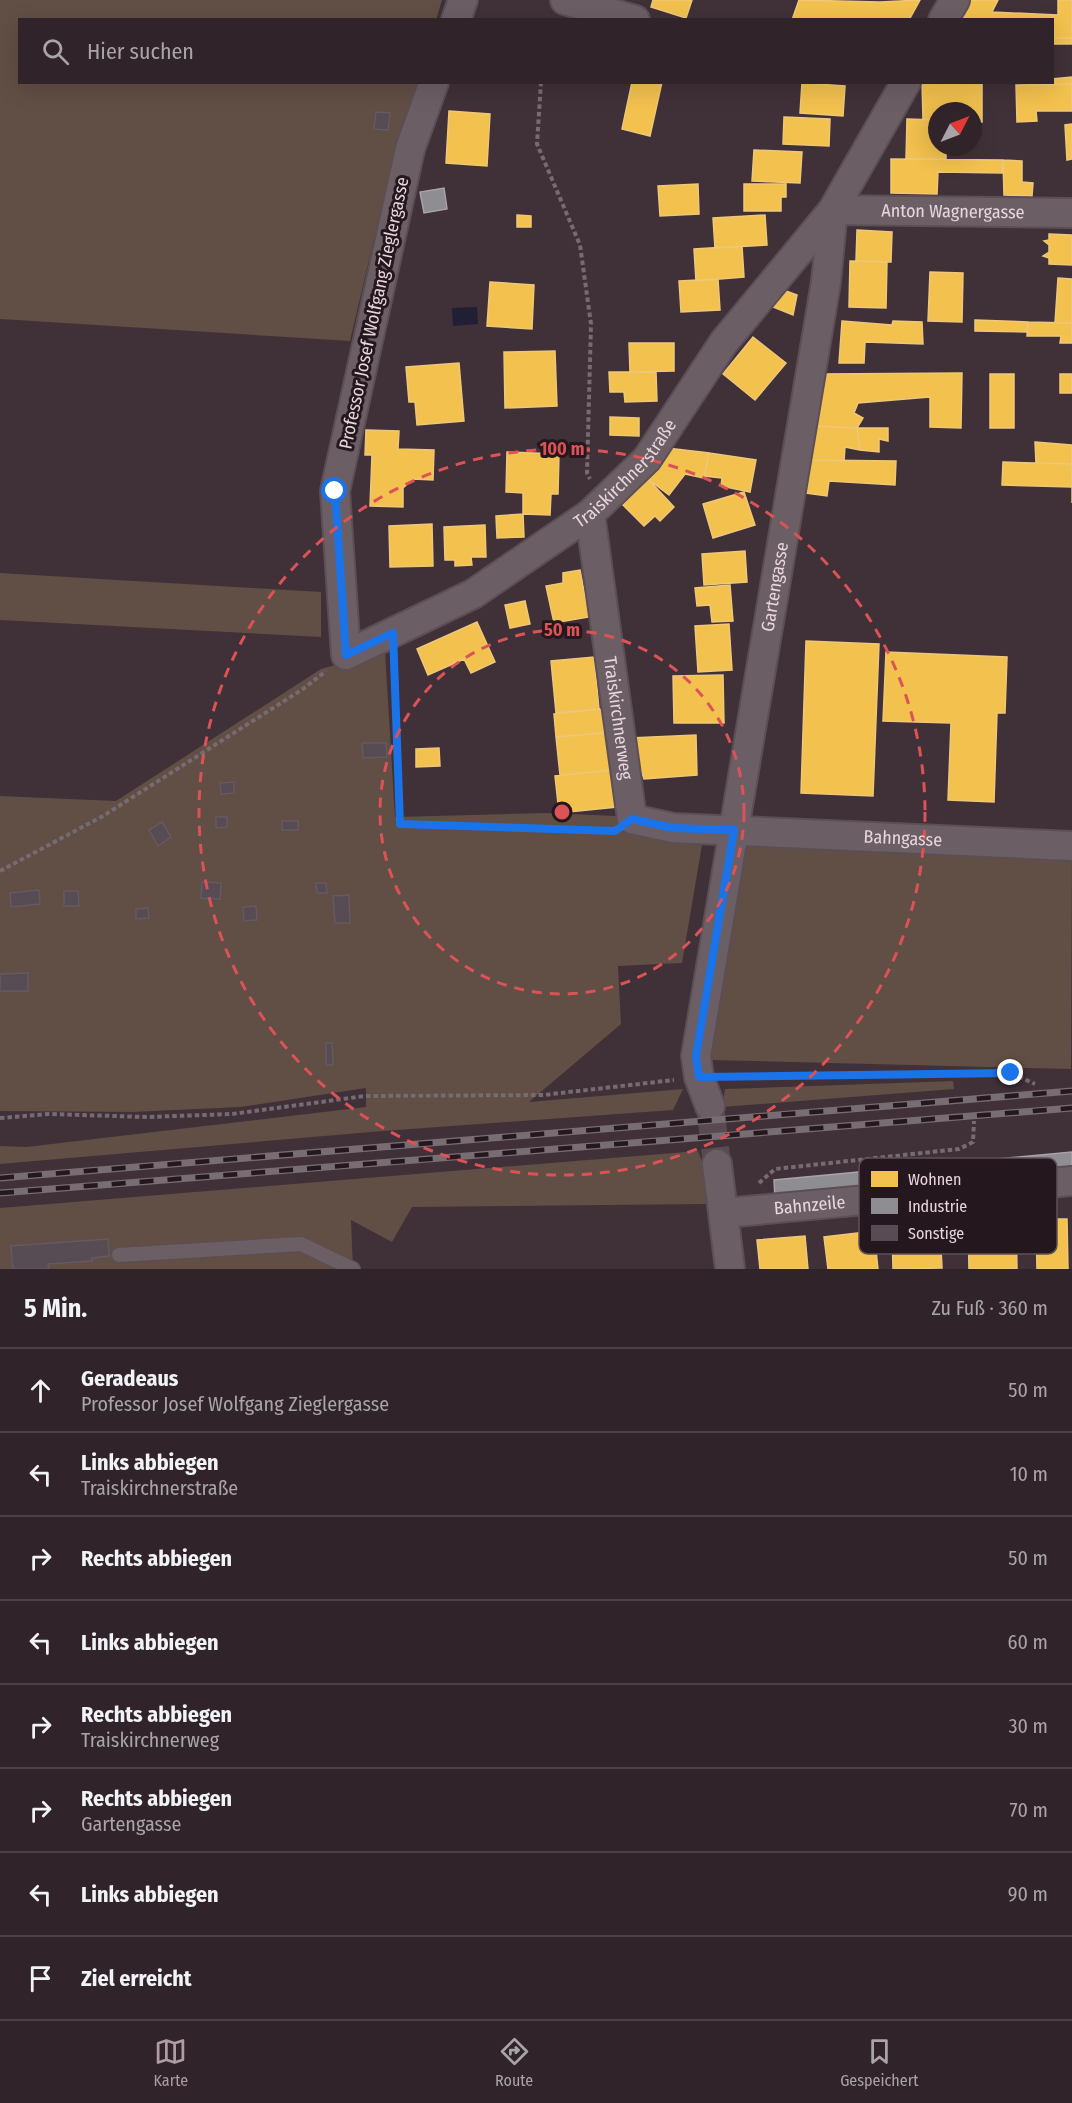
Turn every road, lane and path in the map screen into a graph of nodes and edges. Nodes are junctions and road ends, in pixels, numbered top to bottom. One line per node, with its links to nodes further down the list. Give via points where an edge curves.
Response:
1 (463, 0): 4 (street)
2 (565, 0): 5 (street)
3 (955, 0): 6 (street)
4 (457, 18)
5 (628, 18)
6 (944, 18)
7 (433, 84): 14 (street, Professor Josef Wolfgang Zieglergasse, via 410,149 335,491)
8 (541, 84): 12 (path, via 537,144 580,245 589,302 587,473)
9 (905, 84): 10 (street, Gartengasse)
10 (833, 210): 11 (street, Anton Wagnergasse); 12 (street, Traiskirchnerstraße, via 724,342 647,459); 17 (street, Gartengasse, via 825,282)
11 (1072, 213)
12 (596, 508): 13 (street, Traiskirchnerstraße, via 473,594); 16 (street, Traiskirchnerweg)
13 (393, 633): 14 (street, Traiskirchnerstraße); 16 (path, via 400,824 615,831)
14 (346, 655)
15 (303, 689): 19 (path, via 103,816)
16 (632, 819): 17 (street, via 673,828)
17 (734, 830): 18 (street, Bahngasse); 20 (street, Gartengasse, via 696,1056)
18 (1072, 846)
19 (0, 871)
20 (699, 1077): 21 (path, via 1011,1073); 22 (street, Gartengasse); 23 (path, via 543,1095 365,1096 232,1114 49,1114)
21 (1035, 1084)
22 (710, 1106)
23 (0, 1118)
24 (974, 1121): 25 (path, via 973,1142 959,1149)
25 (876, 1158)
26 (859, 1160): 30 (path, via 775,1169)
27 (717, 1164): 32 (street)
28 (1072, 1180): 29 (street, Bahnzeile)
29 (1057, 1181)
30 (758, 1184)
31 (859, 1200): 32 (street, Bahnzeile)
32 (724, 1213): 35 (street)
33 (119, 1255): 34 (lane, via 301,1244)
34 (353, 1269)
35 (730, 1269)

